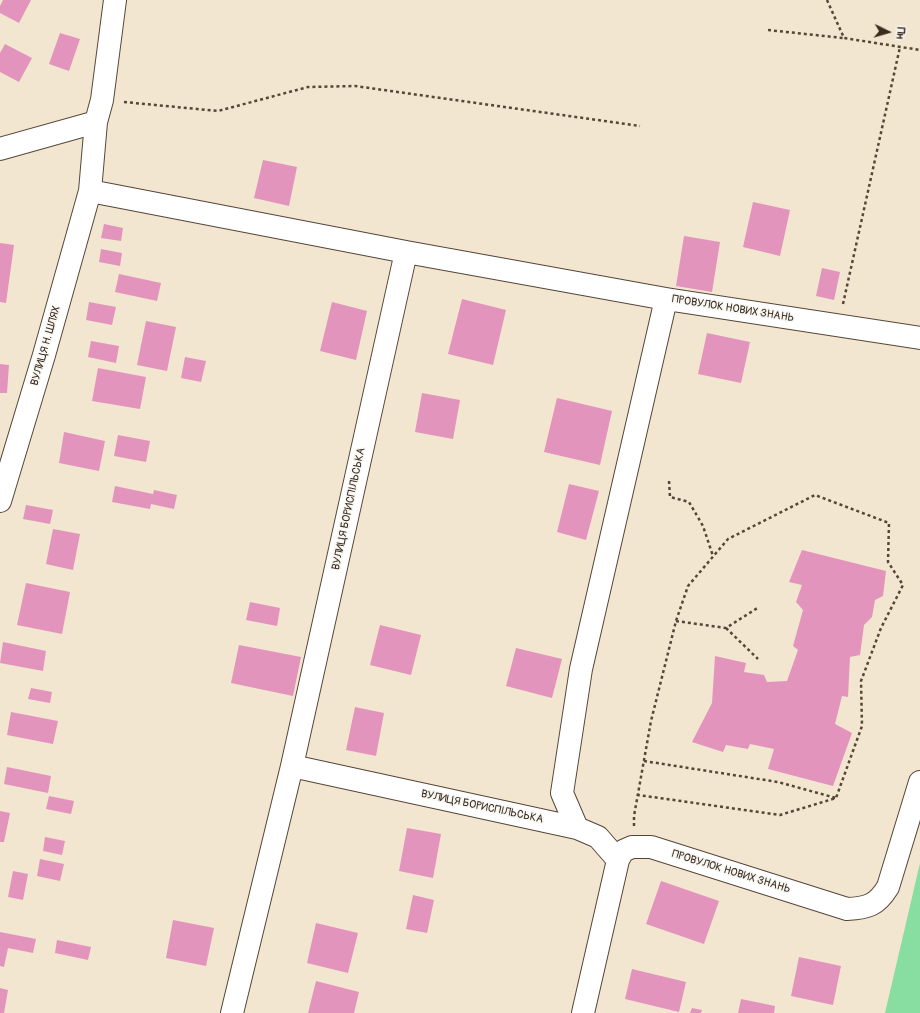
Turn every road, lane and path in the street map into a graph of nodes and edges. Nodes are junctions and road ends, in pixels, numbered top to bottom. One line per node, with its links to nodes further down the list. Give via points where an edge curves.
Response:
1 (115, 0): 7 (street, ВУЛИЦЯ Н. ШЛЯХ)
2 (827, 0): 4 (path)
3 (768, 30): 4 (path)
4 (844, 38): 5 (path)
5 (900, 47): 6 (path); 14 (path)
6 (920, 50)
7 (102, 100): 8 (street, ВУЛИЦЯ Н. ШЛЯХ); 9 (path, via 218,111 308,87 354,86)
8 (96, 122): 10 (street); 11 (street, ВУЛИЦЯ Н. ШЛЯХ)
9 (640, 126)
10 (0, 149)
11 (90, 191): 12 (street); 17 (street, ВУЛИЦЯ Н. ШЛЯХ)
12 (406, 252): 13 (street, ПРОВУЛОК НОВИХ ЗНАНЬ); 24 (street, ВУЛИЦЯ БОРИСПІЛЬСЬКА)
13 (666, 299): 14 (street, ПРОВУЛОК НОВИХ ЗНАНЬ); 28 (street, via 581,669 562,792)
14 (838, 326): 15 (street, ПРОВУЛОК НОВИХ ЗНАНЬ)
15 (920, 338)
16 (669, 481): 18 (path, via 670,497 689,502 703,526)
17 (0, 501)
18 (713, 556): 20 (path, via 688,586); 27 (path, via 728,539 815,496 889,523 888,562 903,584 881,628 861,681 862,726)
19 (759, 607): 21 (path)
20 (676, 621): 21 (path); 23 (path, via 651,721)
21 (726, 628): 22 (path)
22 (758, 659)
23 (644, 761): 26 (path); 27 (path, via 778,782)
24 (292, 766): 28 (street, ВУЛИЦЯ БОРИСПІЛЬСЬКА); 30 (street, ВУЛИЦЯ БОРИСПІЛЬСЬКА)
25 (920, 782): 29 (street, ПРОВУЛОК НОВИХ ЗНАНЬ, via 888,887 880,900 864,908 847,909 651,847)
26 (638, 795): 27 (path, via 780,815); 29 (path)
27 (836, 798)
28 (577, 828): 29 (street, ВУЛИЦЯ БОРИСПІЛЬСЬКА)
29 (625, 853): 31 (street)
30 (232, 1013)
31 (583, 1013)

